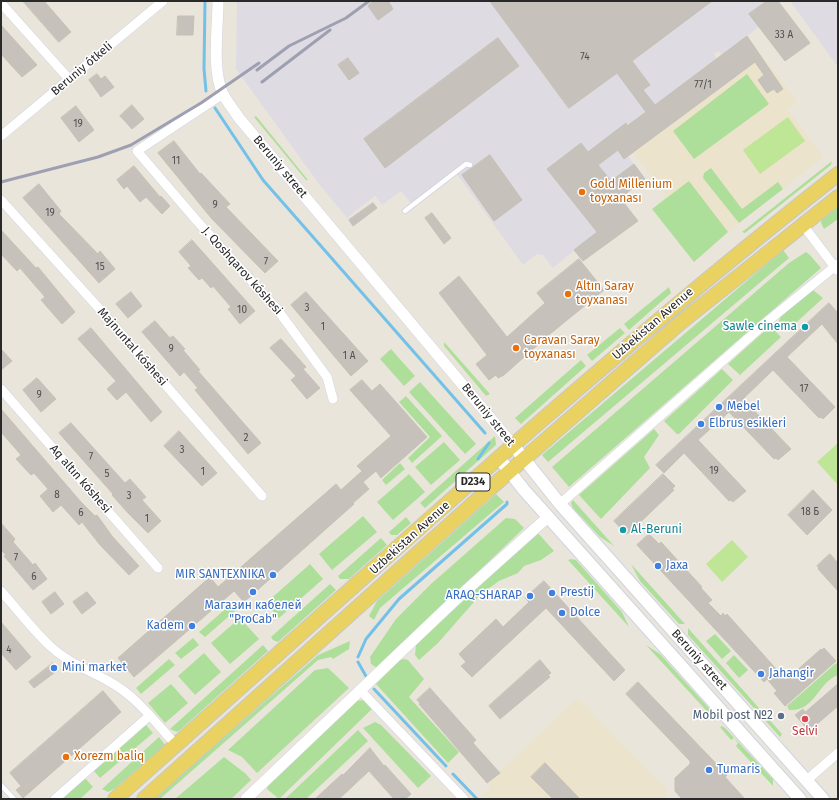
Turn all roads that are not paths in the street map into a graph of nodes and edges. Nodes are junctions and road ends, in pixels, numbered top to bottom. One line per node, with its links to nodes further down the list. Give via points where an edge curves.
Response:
1 (163, 1): 4 (street, Beruniy ótkeli)
2 (218, 1): 5 (street, Beruniy street, via 217,58)
3 (1, 3): 4 (street)
4 (70, 79): 6 (street, Beruniy ótkeli)
5 (223, 94): 15 (street, J. Qoshqarov kóshesi, via 137,151 277,309 327,377); 16 (street, Beruniy street, via 239,118 298,190)
6 (1, 136)
7 (470, 166): 11 (lane, via 466,164)
8 (838, 174): 16 (main road, Uzbekistan Avenue / D234, via 692,290)
9 (838, 197): 12 (main road, Uzbekistan Avenue / D234)
10 (1, 200): 22 (street, Majnuntal kóshesi)
11 (405, 211)
12 (803, 225): 13 (street); 18 (main road, Uzbekistan Avenue / D234, via 710,297)
13 (837, 267): 23 (street, via 769,320)
14 (1, 389): 25 (street, Aq altın kóshesi)
15 (333, 399)
16 (512, 445): 17 (main road, Uzbekistan Avenue / D234); 18 (main road, Beruniy street)
17 (499, 458): 19 (main road, Beruniy street); 29 (main road, Uzbekistan Avenue / D234)
18 (524, 460): 19 (main road, Uzbekistan Avenue / D234); 20 (main road, Beruniy street)
19 (510, 472): 21 (main road, Beruniy street); 36 (main road, Uzbekistan Avenue / D234)
20 (537, 477): 21 (main road, via 526,479); 23 (main road, Beruniy street)
21 (524, 490): 24 (main road, Beruniy street)
22 (262, 496)
23 (560, 504): 31 (main road, Beruniy street)
24 (548, 516): 27 (street); 39 (main road, Beruniy street)
25 (158, 568)
26 (1, 591): 28 (street, via 50,646 70,662 110,681)
27 (360, 690): 37 (street); 38 (street)
28 (149, 716): 29 (street); 34 (street)
29 (176, 745): 35 (main road, Uzbekistan Avenue / D234)
30 (838, 753): 31 (street)
31 (807, 780): 40 (main road, Beruniy street)
32 (1, 784): 33 (lane)
33 (14, 799)
34 (55, 799)
35 (115, 799)
36 (144, 799)
37 (246, 799)
38 (464, 799)
39 (800, 799)
40 (823, 799)

